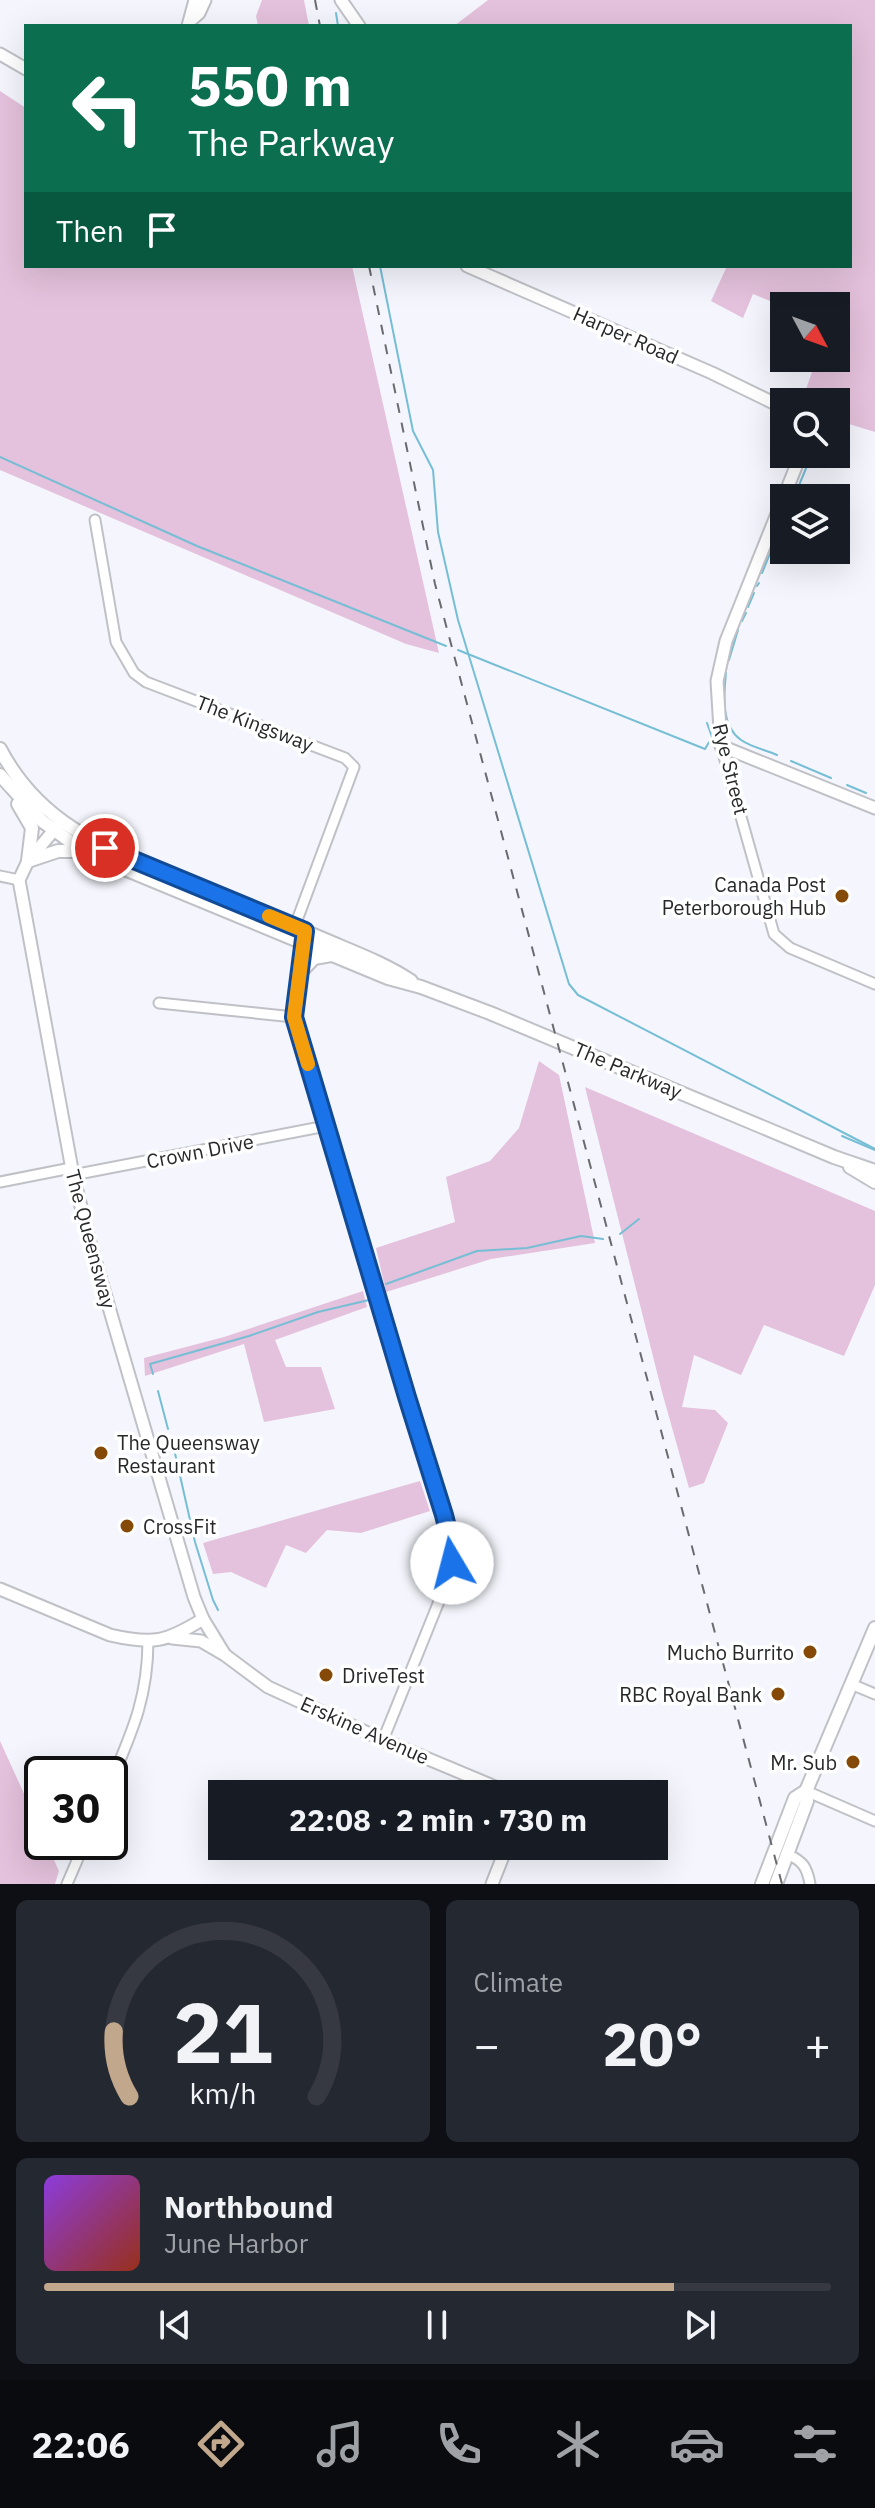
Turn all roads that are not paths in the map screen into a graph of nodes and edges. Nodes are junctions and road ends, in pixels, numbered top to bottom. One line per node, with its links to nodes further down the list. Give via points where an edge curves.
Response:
1 (195, 0): 4 (street)
2 (205, 0): 4 (street)
3 (341, 0): 5 (street)
4 (190, 23)
5 (358, 24)
6 (0, 54): 7 (street)
7 (24, 68)
8 (472, 268): 9 (street, Harper Road)
9 (770, 401)
10 (795, 468): 12 (street, Rye Street, via 726,641 717,681)
11 (95, 520): 21 (street, The Kingsway, via 116,642 134,673 345,758 354,767)
12 (721, 746): 15 (street); 24 (street, Rye Street, via 774,934 790,948)
13 (0, 749): 16 (main road, The Parkway)
14 (3, 779): 16 (main road, The Parkway); 18 (main road, via 30,823)
15 (875, 808)
16 (58, 826): 17 (main road, The Parkway); 18 (street); 21 (main road, The Parkway)
17 (86, 853): 18 (main road, via 59,850); 21 (main road, The Parkway)
18 (28, 861): 20 (street)
19 (0, 876): 20 (street)
20 (19, 880): 31 (street, The Queensway)
21 (298, 935): 22 (main road, The Parkway); 23 (street, The Kingsway); 25 (main road, The Parkway, via 397,971)
22 (332, 955): 23 (main road, via 314,958); 25 (main road, The Parkway)
23 (298, 975): 27 (street, The Kingsway)
24 (875, 984)
25 (421, 987): 29 (main road, The Parkway)
26 (159, 1003): 27 (street)
27 (294, 1017): 28 (street, The Kingsway)
28 (326, 1126): 31 (street, Crown Drive); 42 (street, The Kingsway, via 450,1539 452,1563 444,1589)
29 (834, 1157): 30 (main road, The Parkway); 33 (main road, The Parkway)
30 (875, 1171)
31 (72, 1172): 32 (street, Crown Drive); 35 (street, The Queensway)
32 (0, 1182)
33 (875, 1182)
34 (0, 1589): 38 (street, via 110,1635)
35 (203, 1619): 37 (street); 39 (street, The Queensway)
36 (875, 1628): 40 (main road)
37 (172, 1638): 38 (street); 39 (street, via 201,1641)
38 (148, 1640): 43 (street, via 146,1684)
39 (225, 1655): 42 (street, Erskine Avenue, via 268,1687)
40 (851, 1684): 41 (street); 45 (main road)
41 (875, 1694)
42 (383, 1740): 44 (street, Erskine Avenue)
43 (122, 1756)
44 (479, 1780)
45 (806, 1791): 46 (street); 47 (main road); 52 (main road, via 795,1798)
46 (875, 1821)
47 (787, 1854): 53 (main road); 54 (street, via 807,1867)
48 (77, 1860): 50 (street)
49 (501, 1860): 51 (street)
50 (67, 1884)
51 (492, 1884)
52 (762, 1884)
53 (776, 1884)
54 (810, 1884)

